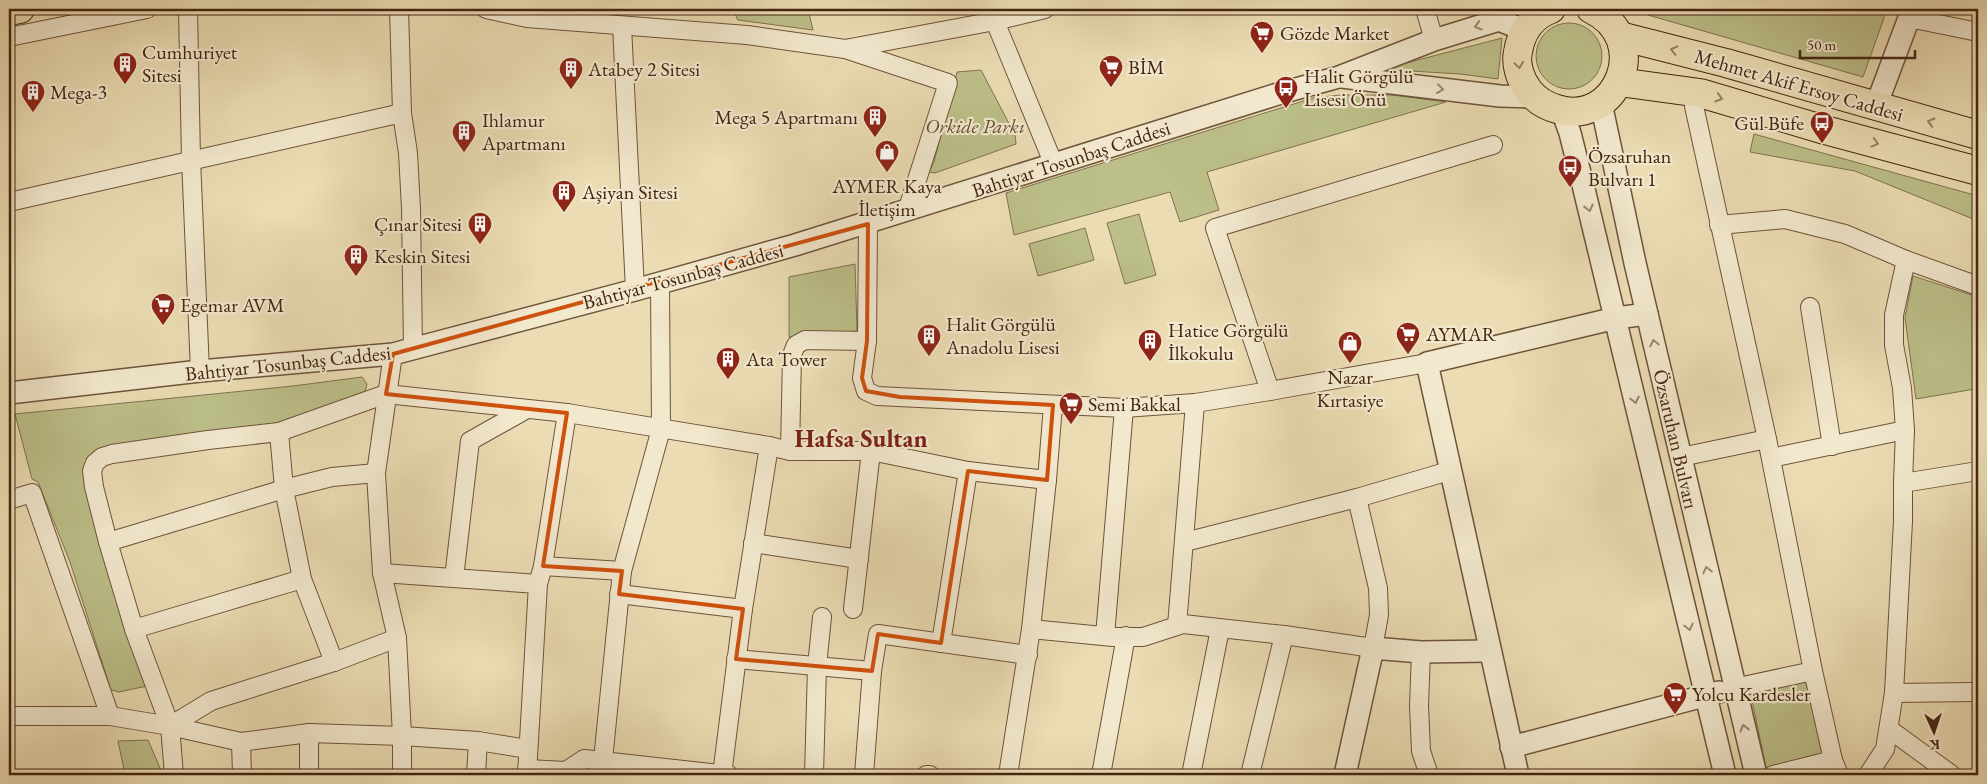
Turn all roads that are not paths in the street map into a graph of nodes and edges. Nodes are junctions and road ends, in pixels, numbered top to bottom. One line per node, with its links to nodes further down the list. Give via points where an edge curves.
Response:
1 (20, 9): 9 (main road)
2 (147, 9): 15 (street)
3 (188, 9): 29 (street)
4 (399, 9): 26 (street)
5 (486, 9): 13 (street, via 528,18)
6 (1045, 9): 11 (street)
7 (1425, 9): 17 (street)
8 (1590, 9): 16 (main road, via 1612,23)
9 (9, 11)
10 (1911, 12): 14 (street); 24 (street)
11 (992, 15): 18 (street); 30 (street)
12 (1538, 16): 17 (street, Bahtiyar Tosunbaş Caddesi, one-way to 17, via 1499,20); 21 (main road, one-way to 21, via 1517,54 1518,70)
13 (622, 26): 18 (street, via 747,35); 39 (street)
14 (1978, 32)
15 (9, 36)
16 (1620, 36): 20 (main road, via 1624,67); 24 (main road, Mehmet Akif Ersoy Caddesi, one-way to 16)
17 (1434, 40): 19 (street, Bahtiyar Tosunbaş Caddesi)
18 (845, 49): 33 (street, via 948,83)
19 (1340, 77): 21 (street, Bahtiyar Tosunbaş Caddesi, one-way to 21); 30 (street, Bahtiyar Tosunbaş Caddesi, via 1281,92)
20 (1619, 82): 22 (main road); 31 (main road, Mehmet Akif Ersoy Caddesi, one-way to 31, via 1700,93)
21 (1534, 97): 25 (main road)
22 (1601, 103): 25 (main road, via 1576,112); 41 (street, Özsaruhan Bulvarı)
23 (1694, 106): 35 (street)
24 (1876, 106): 27 (main road, Mehmet Akif Ersoy Caddesi, one-way to 24)
25 (1562, 111): 42 (street, Özsaruhan Bulvarı, one-way to 42)
26 (402, 113): 29 (street); 44 (street, via 411,208)
27 (1978, 135)
28 (1493, 144): 47 (street, via 1215,228)
29 (191, 159): 32 (street); 46 (street)
30 (1054, 165): 33 (street, Bahtiyar Tosunbaş Caddesi)
31 (1978, 171)
32 (9, 202)
33 (907, 211): 34 (street, Bahtiyar Tosunbaş Caddesi)
34 (868, 224): 37 (street, Bahtiyar Tosunbaş Caddesi); 43 (street)
35 (1719, 225): 36 (street, via 1785,219 1845,234); 58 (street)
36 (1906, 260): 38 (street); 56 (street, via 1894,322)
37 (660, 283): 39 (street, Bahtiyar Tosunbaş Caddesi); 55 (street)
38 (1978, 286)
39 (635, 290): 44 (street, Bahtiyar Tosunbaş Caddesi)
40 (1810, 307): 60 (street)
41 (1647, 314): 42 (street); 63 (street, Özsaruhan Bulvarı, one-way to 41)
42 (1616, 318): 45 (street); 109 (street, Özsaruhan Bulvarı, one-way to 109)
43 (867, 341): 51 (street, via 862,378 866,390 877,396); 62 (street, via 805,340 796,345 792,355)
44 (403, 351): 46 (street, Bahtiyar Tosunbaş Caddesi); 49 (street)
45 (1427, 363): 47 (street); 67 (street)
46 (200, 371): 48 (street, Bahtiyar Tosunbaş Caddesi)
47 (1270, 391): 50 (street)
48 (9, 393)
49 (386, 394): 52 (street); 57 (street); 68 (street)
50 (1195, 402): 53 (street); 75 (street)
51 (1053, 405): 53 (street); 69 (street)
52 (527, 408): 54 (street); 81 (street, via 470,441)
53 (1124, 408): 93 (street)
54 (567, 413): 55 (street); 78 (street)
55 (660, 429): 59 (street); 79 (street)
56 (1905, 430): 60 (street); 70 (street)
57 (279, 432): 71 (street); 74 (street, via 102,457 92,471)
58 (1767, 439): 63 (street); 64 (street)
59 (770, 446): 62 (street); 76 (street)
60 (1832, 446): 64 (street)
61 (871, 451): 62 (street); 66 (street); 77 (street)
62 (790, 452)
63 (1681, 457): 106 (street, Özsaruhan Bulvarı, one-way to 63)
64 (1771, 458): 105 (street)
65 (1978, 470): 70 (street)
66 (968, 471): 69 (street); 96 (street)
67 (1449, 471): 72 (street); 98 (street)
68 (376, 473): 71 (street, via 332,477); 80 (street)
69 (1048, 480): 90 (street)
70 (1903, 483): 108 (street)
71 (284, 489): 74 (street); 82 (street)
72 (1356, 498): 75 (street); 97 (street, via 1378,588 1379,615)
73 (9, 500): 111 (street, via 32,493)
74 (108, 542): 89 (street)
75 (1185, 542): 88 (street)
76 (753, 543): 77 (street); 85 (street)
77 (860, 559): 86 (street)
78 (543, 566): 79 (street); 83 (street)
79 (622, 571): 84 (street)
80 (382, 573): 81 (street); 95 (street)
81 (454, 578): 83 (street)
82 (302, 579): 89 (street); 102 (street)
83 (538, 584): 119 (street)
84 (619, 594): 85 (street); 120 (street)
85 (743, 609): 101 (street)
86 (854, 610)
87 (822, 617): 103 (street)
88 (1177, 626): 91 (street); 94 (street, via 1143,637)
89 (134, 629): 112 (street)
90 (1031, 629): 93 (street); 100 (street)
91 (1220, 629): 92 (street); 135 (street)
92 (1284, 635): 97 (street); 136 (street)
93 (1105, 636): 94 (street)
94 (1126, 636): 134 (street)
95 (397, 638): 102 (street); 115 (street)
96 (941, 643): 100 (street); 104 (street, via 878,634)
97 (1373, 648): 99 (street); 137 (street)
98 (1489, 651): 99 (street); 118 (street)
99 (1421, 652): 138 (street, via 1420,751)
100 (1028, 655): 133 (street)
101 (736, 659): 103 (street); 129 (street)
102 (334, 662): 112 (street, via 211,701)
103 (818, 666): 104 (street); 131 (street)
104 (872, 671): 132 (street)
105 (1813, 671): 106 (street); 121 (street)
106 (1734, 688): 109 (street); 141 (street, Özsaruhan Bulvarı, one-way to 106)
107 (1978, 692): 108 (street)
108 (1894, 693): 113 (street)
109 (1705, 695): 118 (street); 140 (street, Özsaruhan Bulvarı)
110 (9, 716): 111 (street)
111 (110, 716): 112 (street)
112 (170, 726): 117 (street); 124 (street)
113 (1889, 729): 143 (street, via 1885,749); 144 (street)
114 (309, 733): 115 (street); 117 (street); 126 (street)
115 (402, 736): 116 (street); 127 (street)
116 (478, 741): 119 (street); 128 (street)
117 (242, 742): 125 (street)
118 (1511, 747): 139 (street)
119 (528, 749): 122 (street)
120 (614, 766): 122 (street, via 584,759 566,771); 123 (street)
121 (1836, 768): 142 (street)
122 (527, 772)
123 (692, 773): 129 (street)
124 (174, 775)
125 (242, 775)
126 (309, 775)
127 (402, 775)
128 (476, 775)
129 (722, 775): 130 (street)
130 (729, 775)
131 (814, 775)
132 (864, 775)
133 (1008, 775)
134 (1101, 775)
135 (1191, 775)
136 (1250, 775)
137 (1345, 775)
138 (1429, 775)
139 (1518, 775)
140 (1725, 775)
141 (1756, 775)
142 (1773, 775)
143 (1868, 775)
144 (1952, 775)

